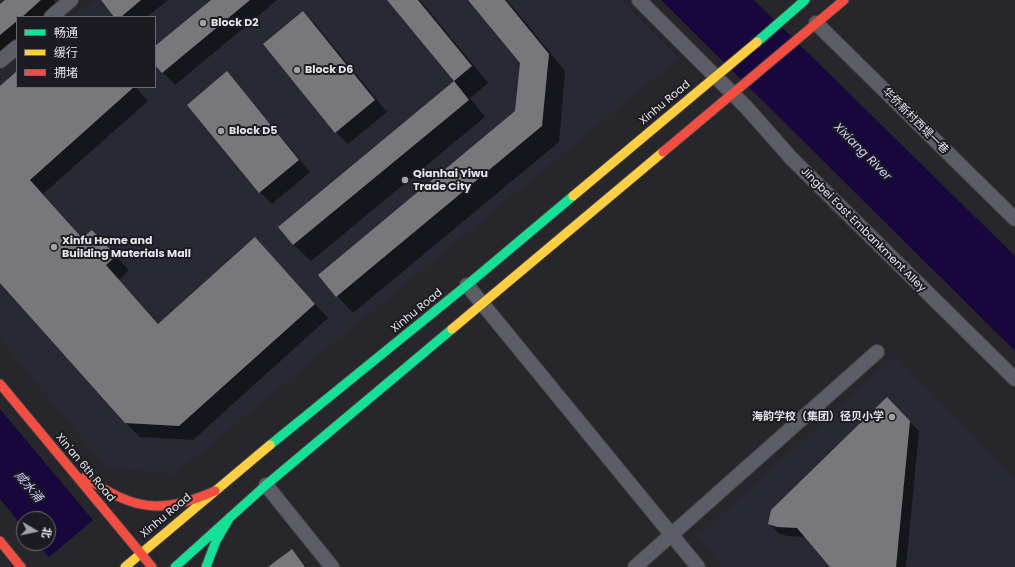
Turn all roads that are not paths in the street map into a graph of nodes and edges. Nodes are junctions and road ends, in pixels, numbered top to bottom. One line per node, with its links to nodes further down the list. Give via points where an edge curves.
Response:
1 (71, 0): 5 (street)
2 (639, 0): 9 (street, Jingbei East Embankment Alley)
3 (844, 0): 6 (main road)
4 (797, 5): 9 (main road, Xinhu Road)
5 (52, 16)
6 (811, 27): 10 (main road); 11 (street, 华侨新村西堤一巷)
7 (16, 48): 8 (street)
8 (0, 61)
9 (719, 74): 10 (street, Jingbei East Embankment Alley); 12 (main road, Xinhu Road)
10 (737, 91): 13 (main road); 15 (street, Jingbei East Embankment Alley, via 796,164)
11 (1015, 219)
12 (467, 286): 13 (street); 19 (main road, Xinhu Road)
13 (482, 304): 18 (main road); 21 (street)
14 (877, 352): 21 (street)
15 (1015, 379)
16 (0, 384): 17 (main road, Xin'an 6th Road)
17 (64, 461): 19 (main road, via 95,484 134,504 180,504); 23 (main road, Xin'an 6th Road)
18 (266, 485): 20 (main road); 31 (street)
19 (215, 491): 23 (main road, Xinhu Road)
20 (230, 517): 29 (main road); 30 (main road, via 216,539)
21 (672, 535): 32 (street); 33 (street)
22 (0, 541): 24 (main road)
23 (141, 553): 27 (main road, Xinhu Road); 28 (main road, Xin'an 6th Road)
24 (11, 554): 25 (main road); 26 (main road)
25 (14, 567)
26 (21, 567)
27 (125, 567)
28 (152, 567)
29 (174, 567)
30 (206, 567)
31 (332, 567)
32 (635, 567)
33 (698, 567)

